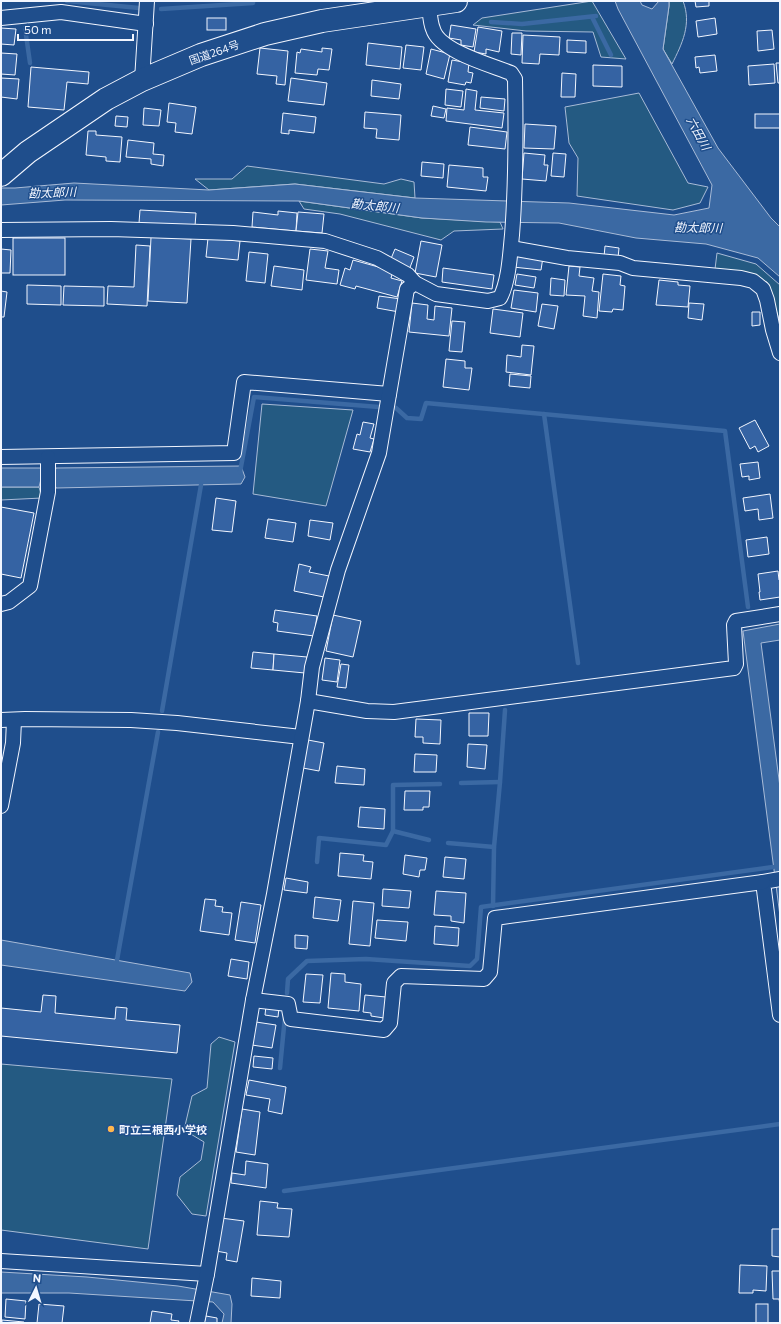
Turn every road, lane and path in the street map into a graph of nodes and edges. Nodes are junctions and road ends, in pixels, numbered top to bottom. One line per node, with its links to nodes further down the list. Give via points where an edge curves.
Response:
1 (147, 1): 5 (street)
2 (456, 1): 3 (highway, 国道264号)
3 (429, 5): 6 (highway, 国道264号, via 322,22 266,34 201,55); 9 (street, via 433,30 439,40 454,51 512,73 515,79 515,194)
4 (1, 18): 5 (street, via 61,12)
5 (146, 24): 6 (street)
6 (142, 80): 7 (highway, 国道264号, via 106,99 28,152)
7 (1, 174)
8 (1, 230): 10 (street, via 233,232 326,241 377,258 408,275)
9 (511, 248): 10 (street, via 505,289 500,298 488,301 436,294); 11 (street, via 567,258 620,263 633,268 753,281 763,289)
10 (415, 283): 12 (street, via 407,289)
11 (780, 353)
12 (389, 394): 14 (street, via 244,382 234,453); 17 (street, via 379,453 338,570 312,667)
13 (1, 457): 14 (street)
14 (48, 457): 15 (street, via 48,492 30,586 9,602)
15 (1, 604)
16 (780, 614): 17 (street, via 736,621 734,668 394,712 367,711)
17 (308, 701): 19 (street)
18 (7, 720): 19 (street, via 139,720); 20 (street, via 13,743)
19 (301, 736): 22 (street)
20 (1, 806)
21 (772, 881): 22 (street, via 495,918 490,972 484,978 401,976 394,983 390,1023 384,1030 291,1019 288,1004); 23 (street)
22 (253, 1000): 25 (street)
23 (780, 1015)
24 (1, 1261): 25 (street)
25 (206, 1280): 26 (street)
26 (197, 1323)

